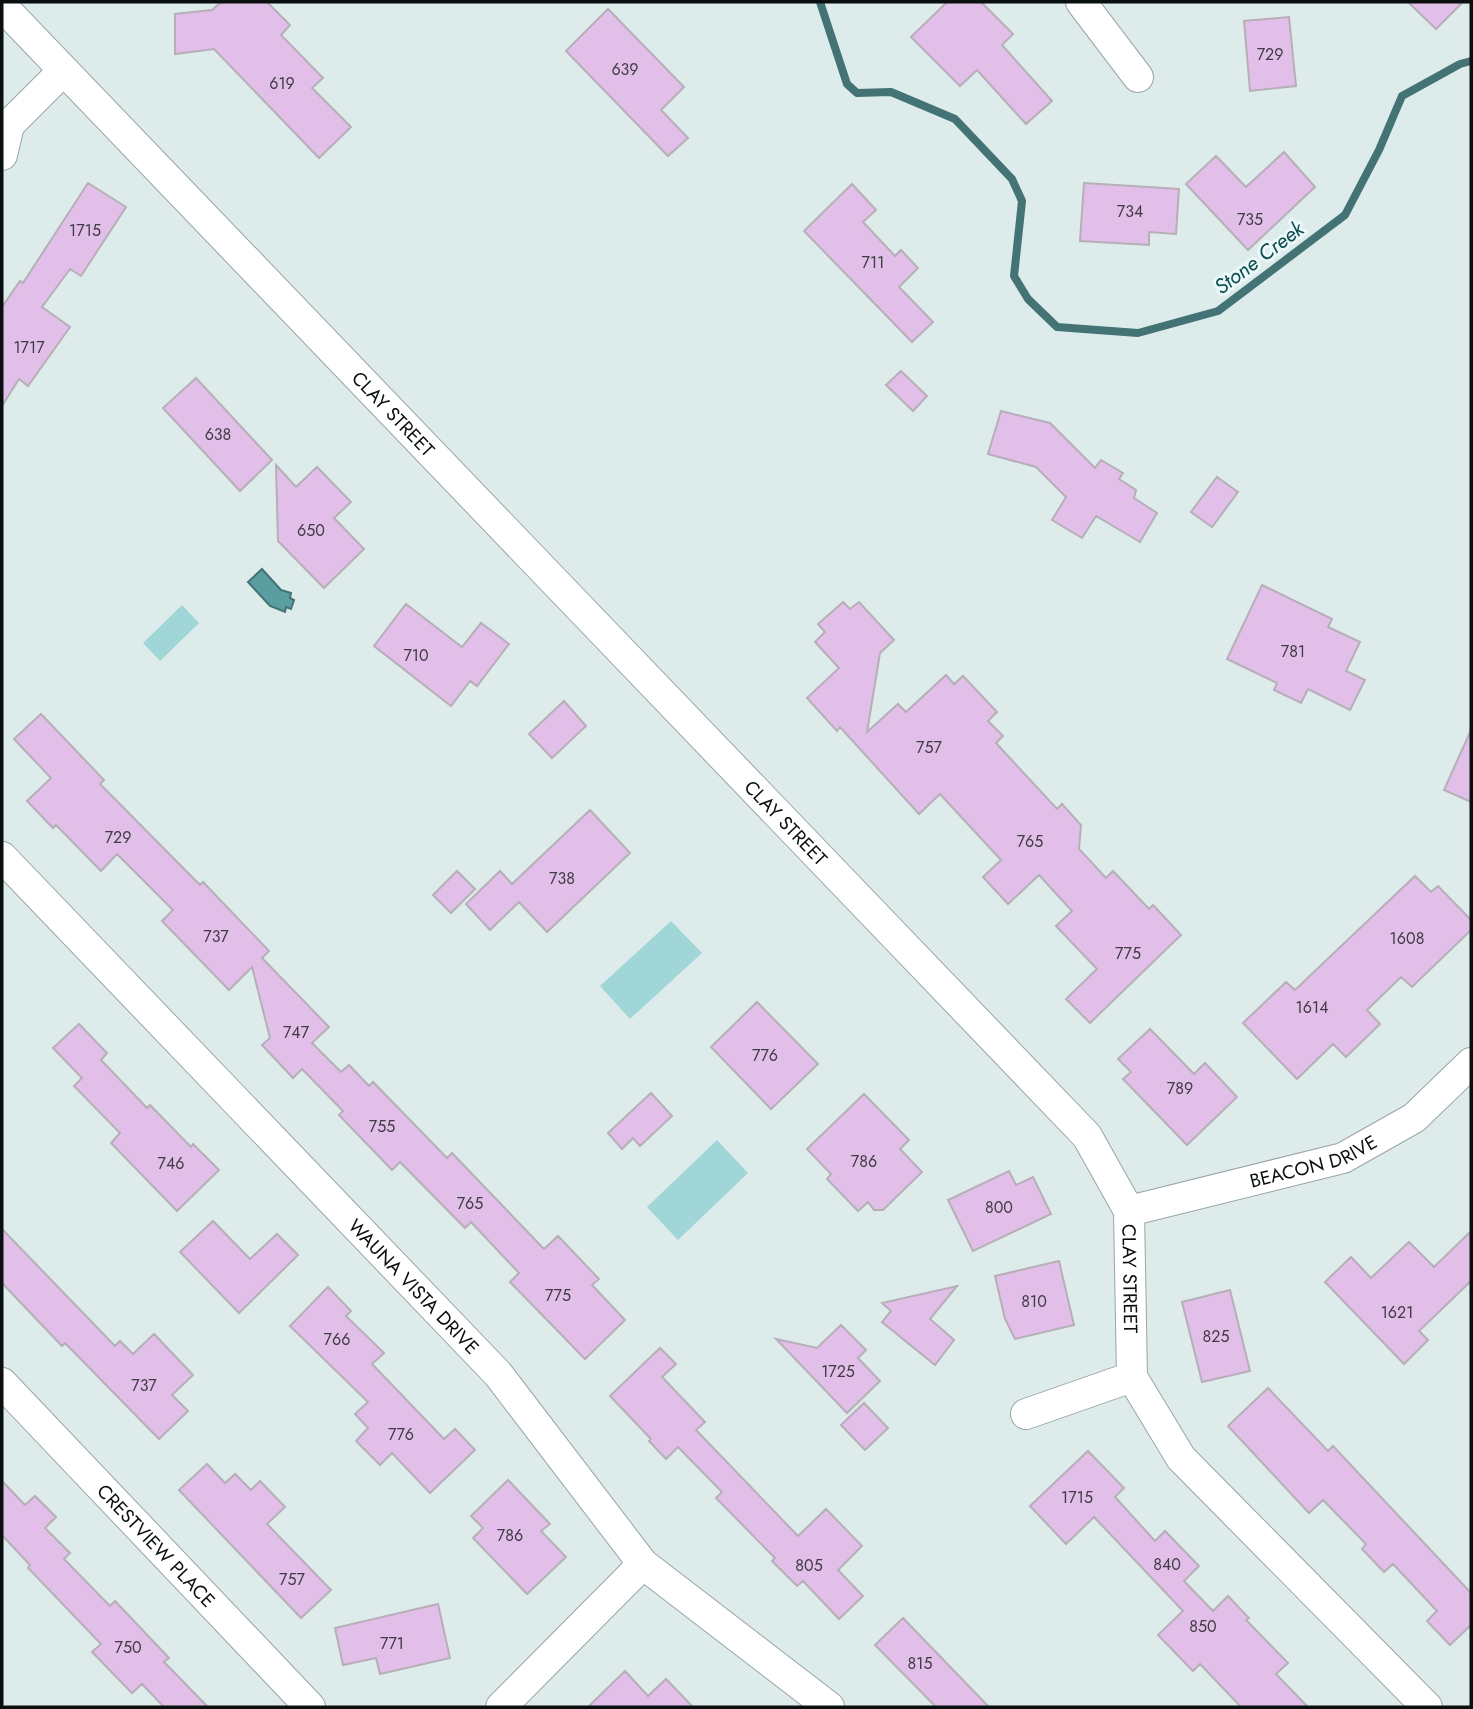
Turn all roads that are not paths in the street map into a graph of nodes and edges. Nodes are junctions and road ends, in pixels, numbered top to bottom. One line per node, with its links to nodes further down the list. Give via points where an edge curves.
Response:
1 (1081, 2): 4 (street)
2 (2, 6): 3 (street, CLAY STREET)
3 (63, 71): 5 (street, via 9,125); 8 (street, CLAY STREET, via 1087,1136)
4 (1138, 77)
5 (2, 155)
6 (2, 857): 12 (street, WAUNA VISTA DRIVE, via 498,1374)
7 (1471, 1063): 8 (street, BEACON DRIVE, via 1415,1118 1343,1158)
8 (1129, 1211): 9 (street, CLAY STREET)
9 (1132, 1377): 11 (street); 16 (street, via 1181,1458)
10 (2, 1383): 13 (street, CRESTVIEW PLACE)
11 (1026, 1414)
12 (643, 1564): 14 (street); 15 (street, WAUNA VISTA DRIVE)
13 (310, 1707)
14 (501, 1707)
15 (829, 1707)
16 (1427, 1707)

